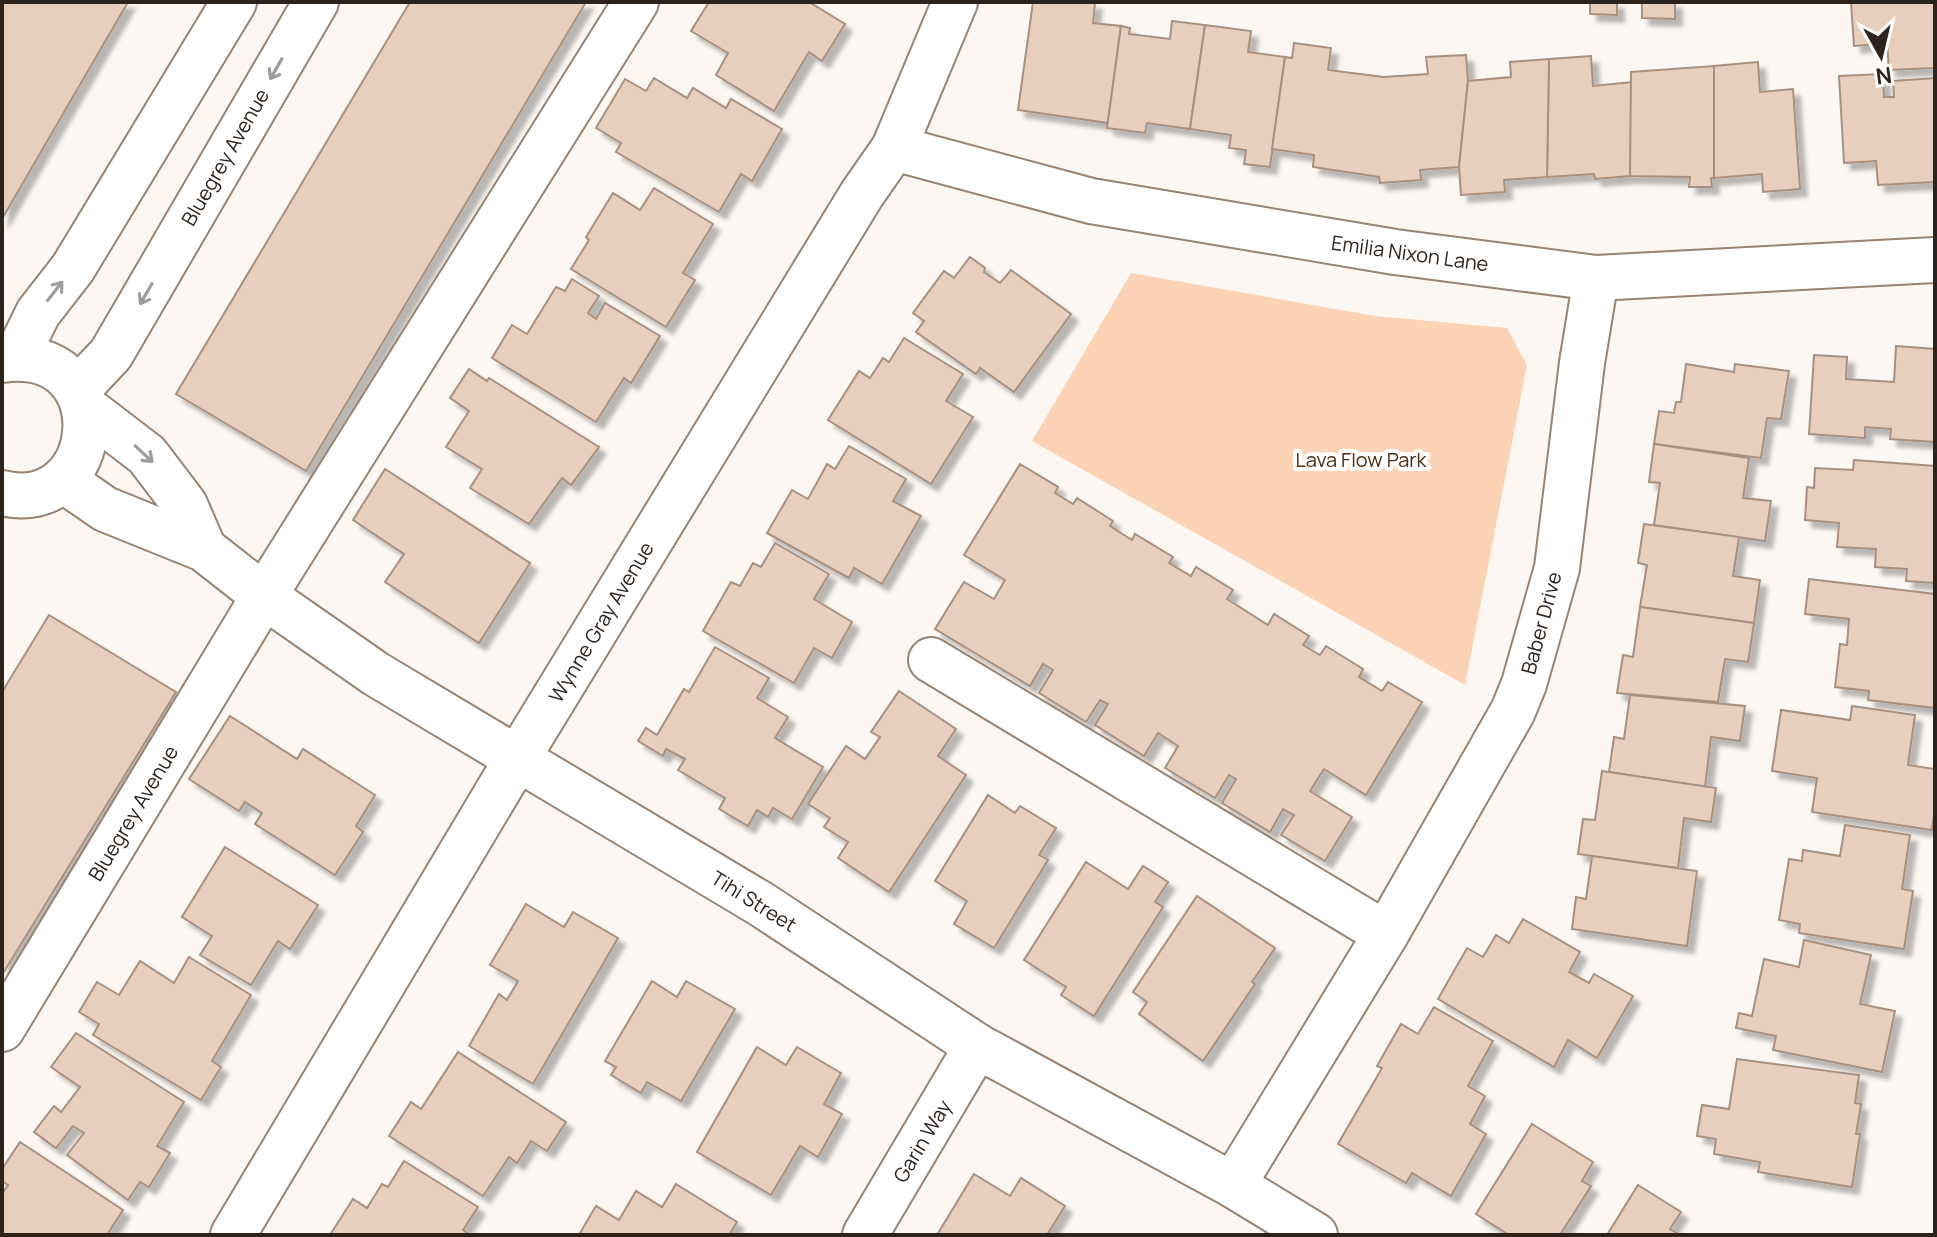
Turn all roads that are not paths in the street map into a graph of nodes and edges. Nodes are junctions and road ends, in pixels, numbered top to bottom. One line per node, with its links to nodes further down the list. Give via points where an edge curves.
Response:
1 (234, 2): 8 (street, one-way to 1, via 73,268)
2 (316, 2): 9 (street, Bluegrey Avenue, one-way to 9)
3 (636, 2): 13 (street, Bluegrey Avenue)
4 (945, 6): 5 (street, Wynne Gray Avenue)
5 (894, 148): 7 (street, Emilia Nixon Lane, via 1091,201 1395,252); 15 (street, Wynne Gray Avenue)
6 (1935, 260): 7 (street, Emilia Nixon Lane)
7 (1596, 278): 16 (street, Baber Drive, via 1557,568 1524,684)
8 (9, 359): 9 (street, Tihi Street, via 52,365)
9 (81, 397): 10 (street, via 87,422 83,450); 12 (street, Tihi Street, one-way to 12, via 147,455 185,505)
10 (63, 480): 11 (street); 12 (street, Tihi Street, via 105,509)
11 (6, 506)
12 (204, 549): 13 (street, Tihi Street)
13 (264, 596): 15 (street, Tihi Street, via 376,674); 17 (street, Bluegrey Avenue)
14 (931, 660): 16 (street)
15 (517, 759): 18 (street, Tihi Street, via 761,904); 20 (street, Wynne Gray Avenue)
16 (1386, 934): 19 (street, Baber Drive)
17 (2, 1029)
18 (977, 1046): 19 (street, Tihi Street); 21 (street, Garin Way)
19 (1233, 1185): 22 (street, Tihi Street)
20 (233, 1235)
21 (865, 1235)
22 (1315, 1235)

